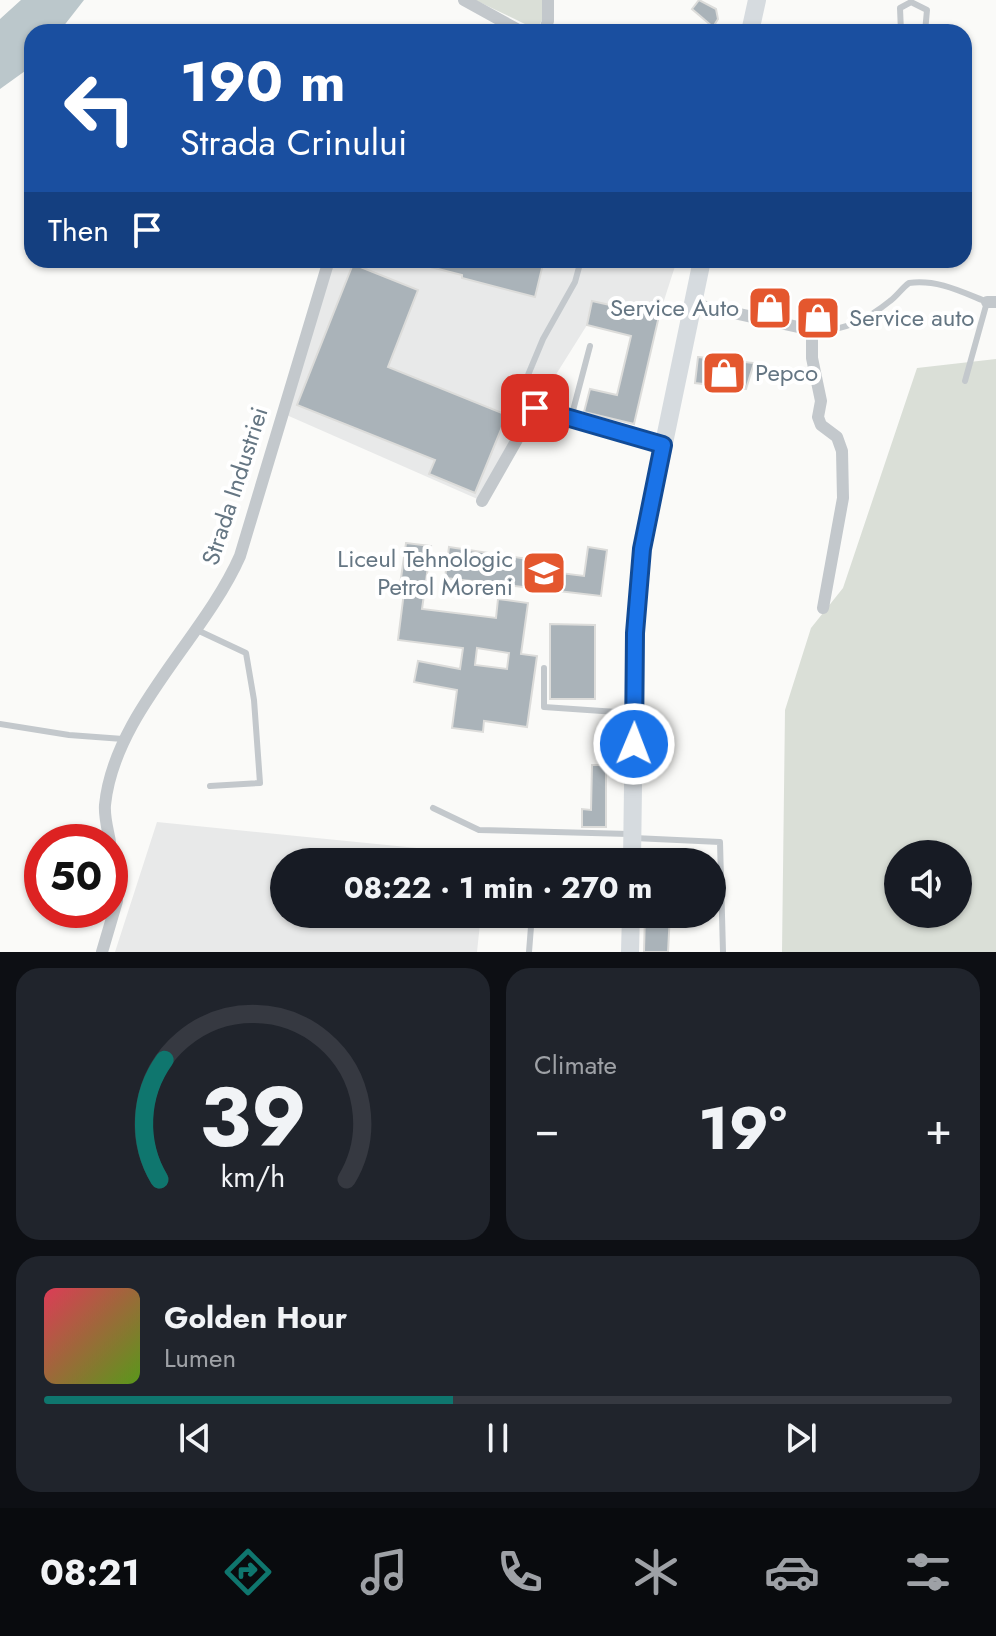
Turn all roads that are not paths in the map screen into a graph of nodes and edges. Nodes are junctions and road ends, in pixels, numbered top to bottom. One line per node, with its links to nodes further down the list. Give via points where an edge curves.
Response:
1 (464, 0): 4 (street)
2 (548, 0): 5 (street)
3 (757, 0): 6 (main road)
4 (508, 24)
5 (547, 24)
6 (752, 24)
7 (901, 24): 8 (lane, via 900,8 911,2 927,10)
8 (926, 24)
9 (327, 268): 22 (street, Strada Industriei, via 240,556)
10 (579, 268): 17 (lane, via 518,399)
11 (700, 268): 13 (main road)
12 (991, 302): 14 (lane, via 914,282 850,325 830,332); 16 (lane)
13 (693, 304): 14 (street); 19 (main road)
14 (812, 330): 21 (street, via 812,358 820,382 818,417 842,451 843,498)
15 (590, 346): 18 (lane)
16 (965, 381)
17 (535, 408): 18 (street); 20 (street)
18 (571, 418): 19 (street)
19 (663, 445): 24 (main road, via 642,549)
20 (482, 501)
21 (823, 608)
22 (197, 630): 26 (street, Strada Industriei, via 173,658); 27 (lane, via 246,653 254,700 260,783)
23 (544, 668): 24 (lane, via 544,707)
24 (634, 714): 30 (main road)
25 (0, 724): 26 (lane)
26 (127, 739): 29 (street, Strada Industriei, via 110,780)
27 (210, 786)
28 (433, 808): 30 (lane, via 479,830)
29 (107, 824)
30 (633, 836): 31 (main road); 38 (lane, via 720,842)
31 (633, 848)
32 (109, 928): 35 (street, Strada Industriei)
33 (531, 928): 36 (lane)
34 (631, 928): 37 (main road)
35 (102, 952)
36 (529, 952)
37 (630, 952)
38 (723, 952)

